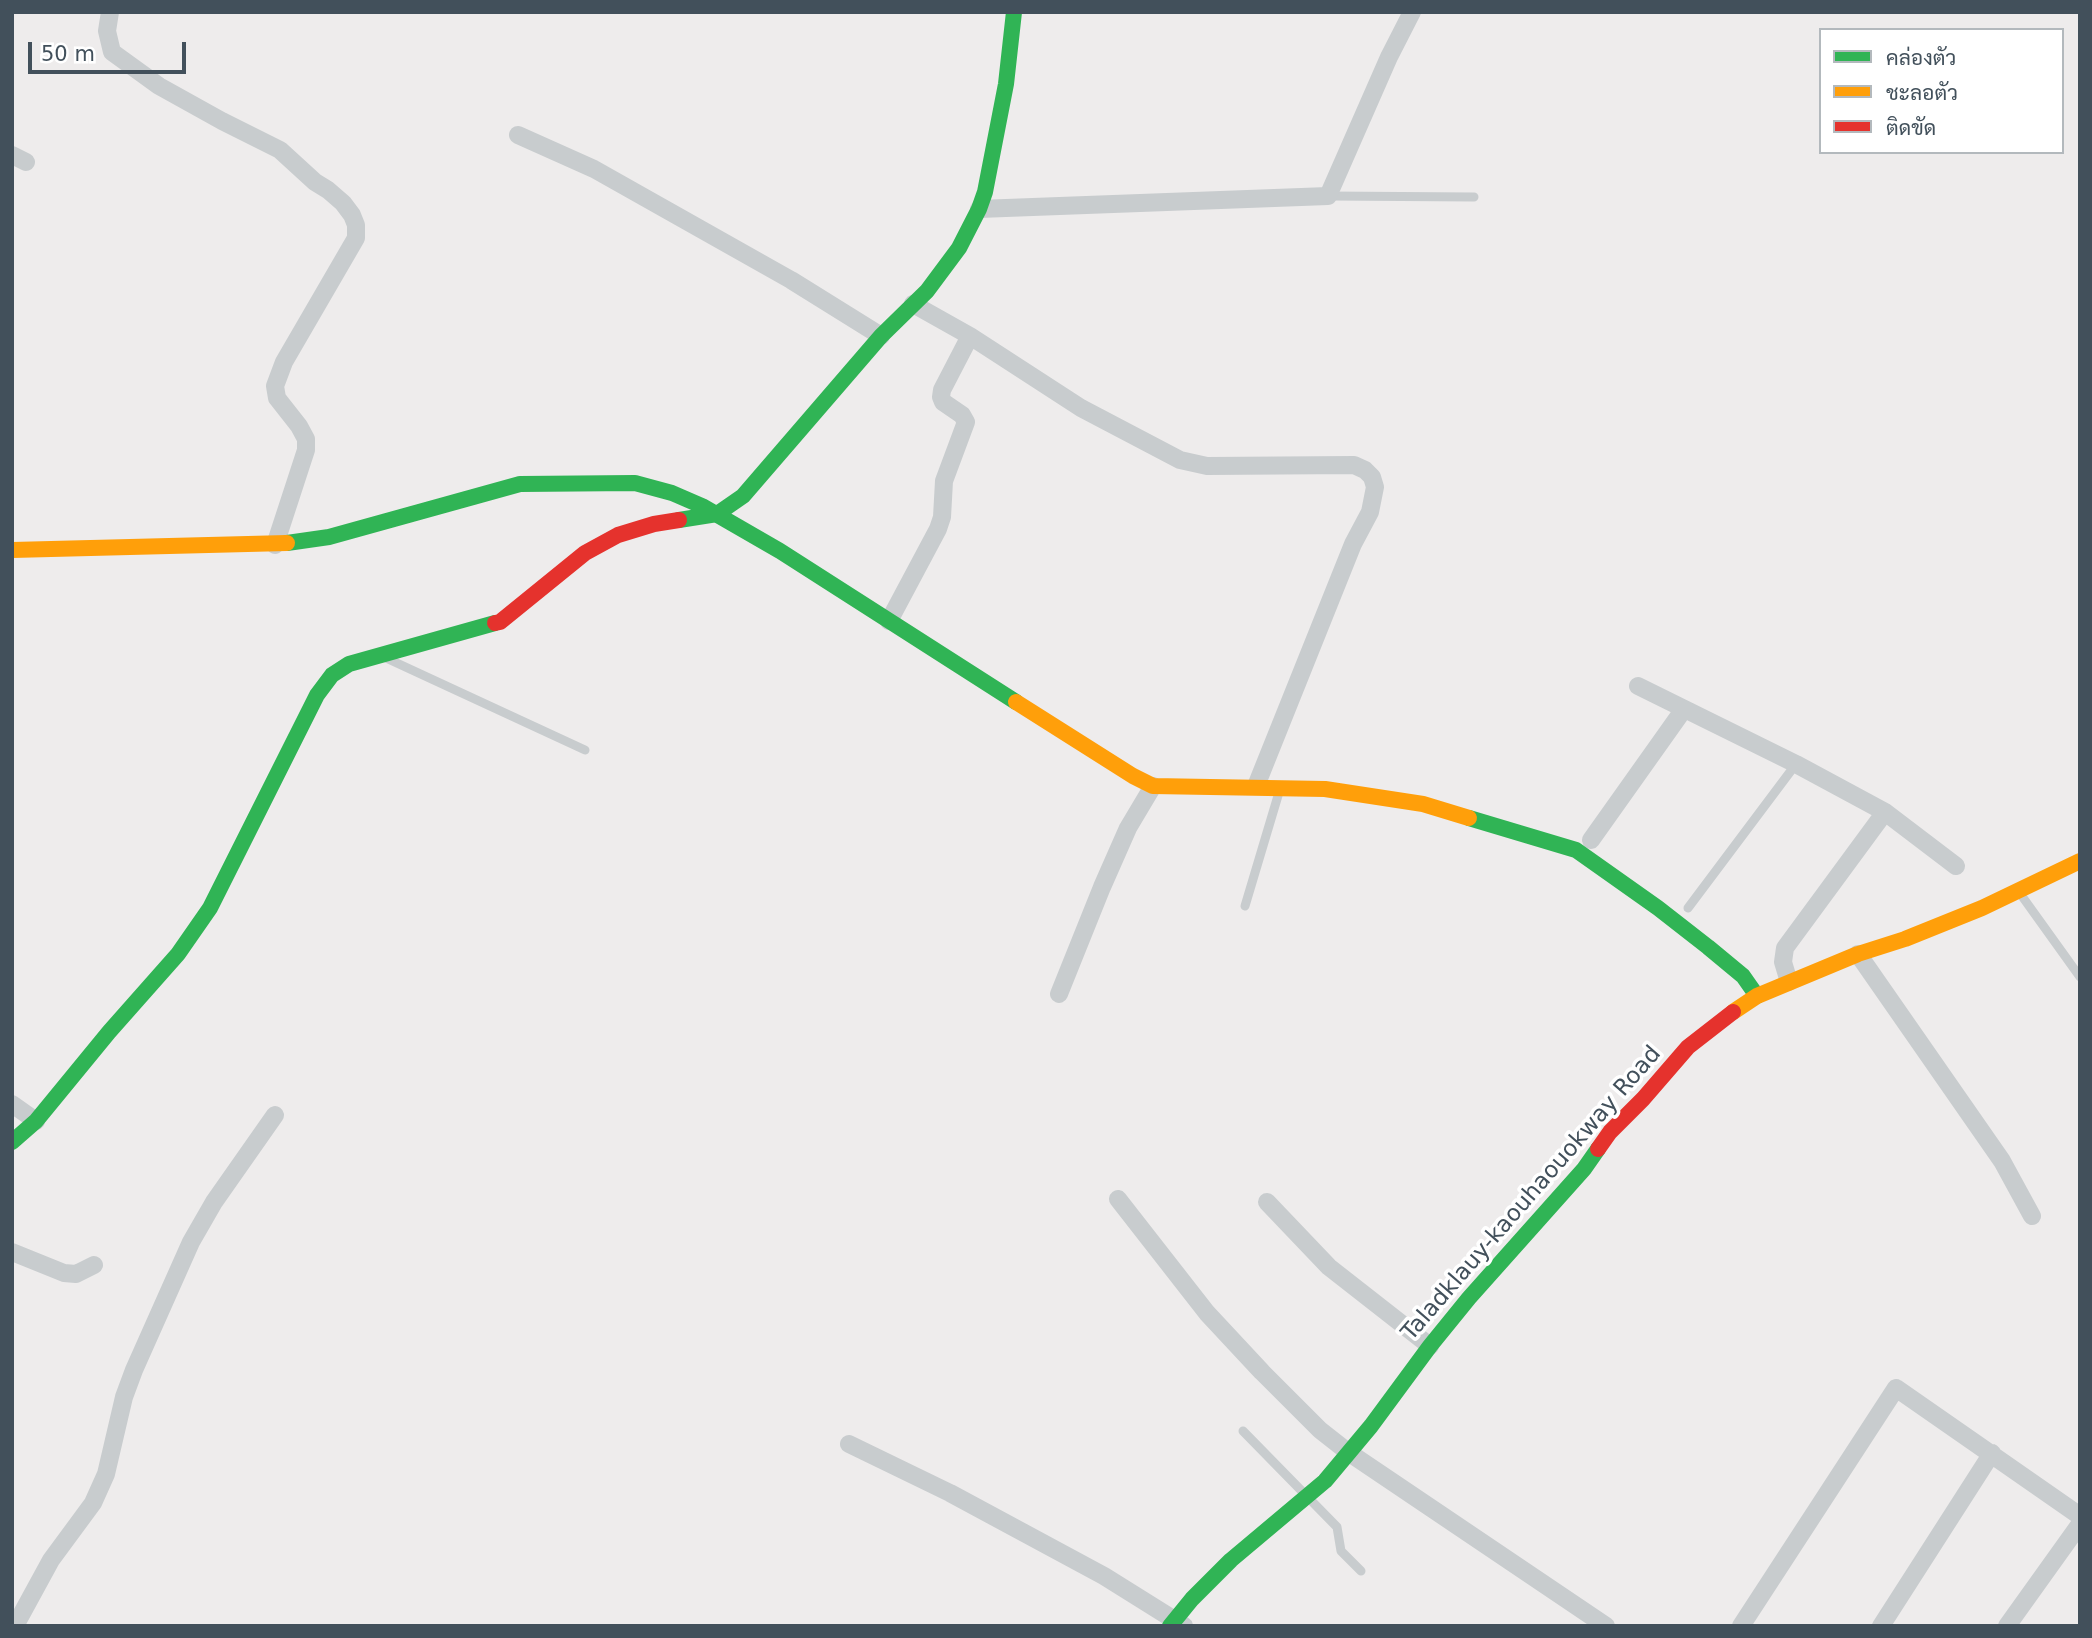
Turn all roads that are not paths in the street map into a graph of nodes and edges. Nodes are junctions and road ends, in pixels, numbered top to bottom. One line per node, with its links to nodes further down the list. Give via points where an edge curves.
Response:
1 (110, 12): 12 (street, via 107,31 112,52 159,86 280,150 343,204 356,225 356,238 275,386 277,398 306,439)
2 (1014, 12): 7 (street, via 994,153)
3 (1412, 12): 5 (street)
4 (518, 135): 9 (street, via 594,169)
5 (1328, 195): 6 (lane); 7 (street)
6 (1474, 197)
7 (979, 209): 8 (street, via 947,266)
8 (913, 304): 9 (street); 10 (street)
9 (881, 336): 11 (street, via 743,496)
10 (970, 336): 14 (street, via 942,390 943,402 966,422 944,481 942,517); 21 (street, via 1081,408 1180,460 1206,466 1354,466 1372,477 1375,487 1370,512)
11 (716, 514): 12 (street, via 672,493 635,483 520,484 329,537); 14 (street); 15 (street, via 618,535 585,553 500,622)
12 (275, 545): 13 (street)
13 (12, 550)
14 (889, 621): 20 (street)
15 (381, 656): 18 (lane); 37 (street, via 349,664 332,675 317,695 210,908 178,954)
16 (1639, 686): 17 (street)
17 (1684, 709): 19 (street); 24 (street)
18 (585, 750)
19 (1796, 764): 23 (street); 29 (lane)
20 (1153, 786): 21 (street); 33 (street, via 1123,840)
21 (1256, 786): 22 (street)
22 (1280, 787): 28 (lane); 34 (street, via 1423,804 1577,850 1726,961)
23 (1885, 812): 26 (street); 32 (street, via 1785,948 1783,962)
24 (1591, 839)
25 (2080, 861): 27 (street, Taladklauy-kaouhaouokway Road)
26 (1956, 866)
27 (2018, 891): 30 (street, Taladklauy-kaouhaouokway Road, via 1940,926); 31 (lane)
28 (1245, 906)
29 (1688, 908)
30 (1858, 954): 32 (street, Taladklauy-kaouhaouokway Road); 41 (street, via 2001,1161)
31 (2080, 977)
32 (1789, 982): 34 (street, Taladklauy-kaouhaouokway Road)
33 (1059, 994)
34 (1757, 996): 44 (street, Taladklauy-kaouhaouokway Road, via 1688,1047 1610,1132 1584,1170)
35 (12, 1104): 37 (street)
36 (275, 1115): 54 (street, via 191,1242 134,1370 106,1474 93,1503 51,1560)
37 (36, 1121): 38 (street)
38 (12, 1143)
39 (1118, 1199): 47 (street, via 1243,1352)
40 (1267, 1202): 44 (street, via 1329,1267)
41 (2032, 1216)
42 (12, 1252): 43 (street, via 76,1275)
43 (94, 1265)
44 (1430, 1346): 47 (street, Taladklauy-kaouhaouokway Road)
45 (1243, 1431): 49 (lane)
46 (849, 1444): 53 (street, via 1104,1576)
47 (1348, 1452): 49 (street, Taladklauy-kaouhaouokway Road); 55 (street)
48 (1992, 1453): 50 (street); 56 (street, via 1896,1388); 57 (street)
49 (1306, 1497): 52 (lane, via 1337,1527 1341,1551); 53 (street, Taladklauy-kaouhaouokway Road, via 1231,1560)
50 (2080, 1516)
51 (2080, 1524): 58 (street)
52 (1362, 1571)
53 (1176, 1624)
54 (15, 1626)
55 (1606, 1626)
56 (1741, 1626)
57 (1881, 1626)
58 (2007, 1626)

